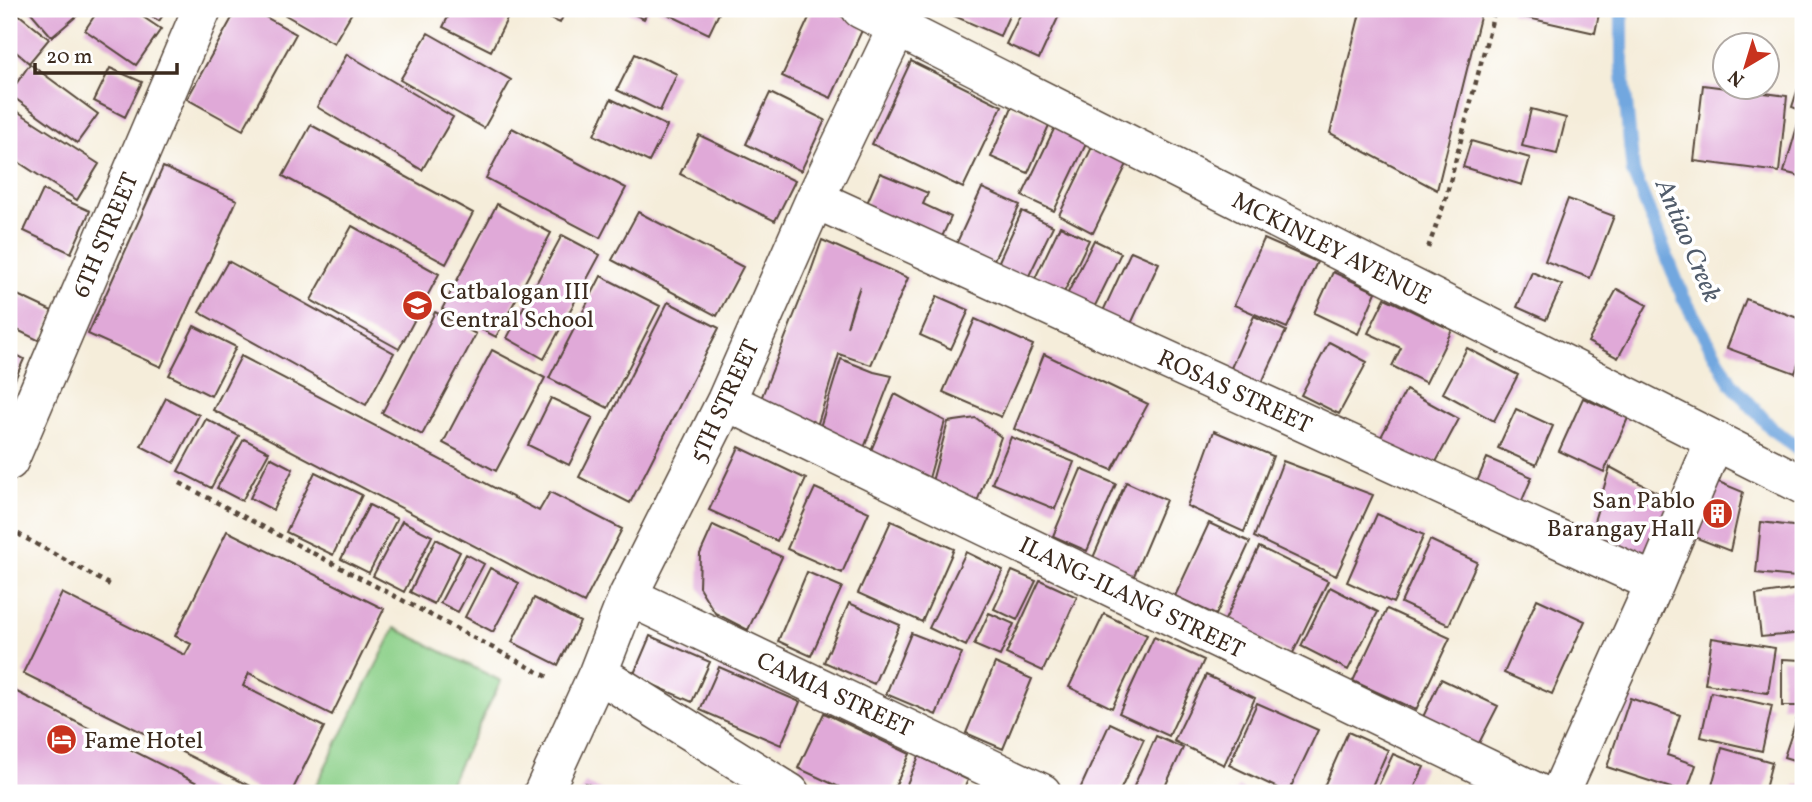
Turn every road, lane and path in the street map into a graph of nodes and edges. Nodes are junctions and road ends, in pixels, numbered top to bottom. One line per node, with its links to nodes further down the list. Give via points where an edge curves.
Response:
1 (202, 9): 9 (street, 6TH STREET)
2 (861, 9): 4 (street, MCKINLEY AVENUE)
3 (1495, 9): 6 (path, via 1445,201)
4 (902, 19): 5 (street, 5TH STREET); 6 (street, MCKINLEY AVENUE)
5 (815, 199): 7 (street, 5TH STREET); 13 (street, ROSAS STREET)
6 (1411, 287): 8 (street, MCKINLEY AVENUE)
7 (726, 401): 15 (street, 5TH STREET); 20 (street, ILANG-ILANG STREET)
8 (1715, 440): 11 (street, MCKINLEY AVENUE); 13 (street)
9 (9, 461)
10 (180, 483): 16 (path)
11 (1803, 485)
12 (9, 529): 14 (path)
13 (1655, 583): 21 (street)
14 (112, 586)
15 (628, 596): 16 (street, 5TH STREET); 19 (street, CAMIA STREET)
16 (592, 685): 17 (street, 5TH STREET); 18 (street)
17 (543, 793)
18 (790, 793)
19 (1042, 793)
20 (1538, 793)
21 (1560, 793)

